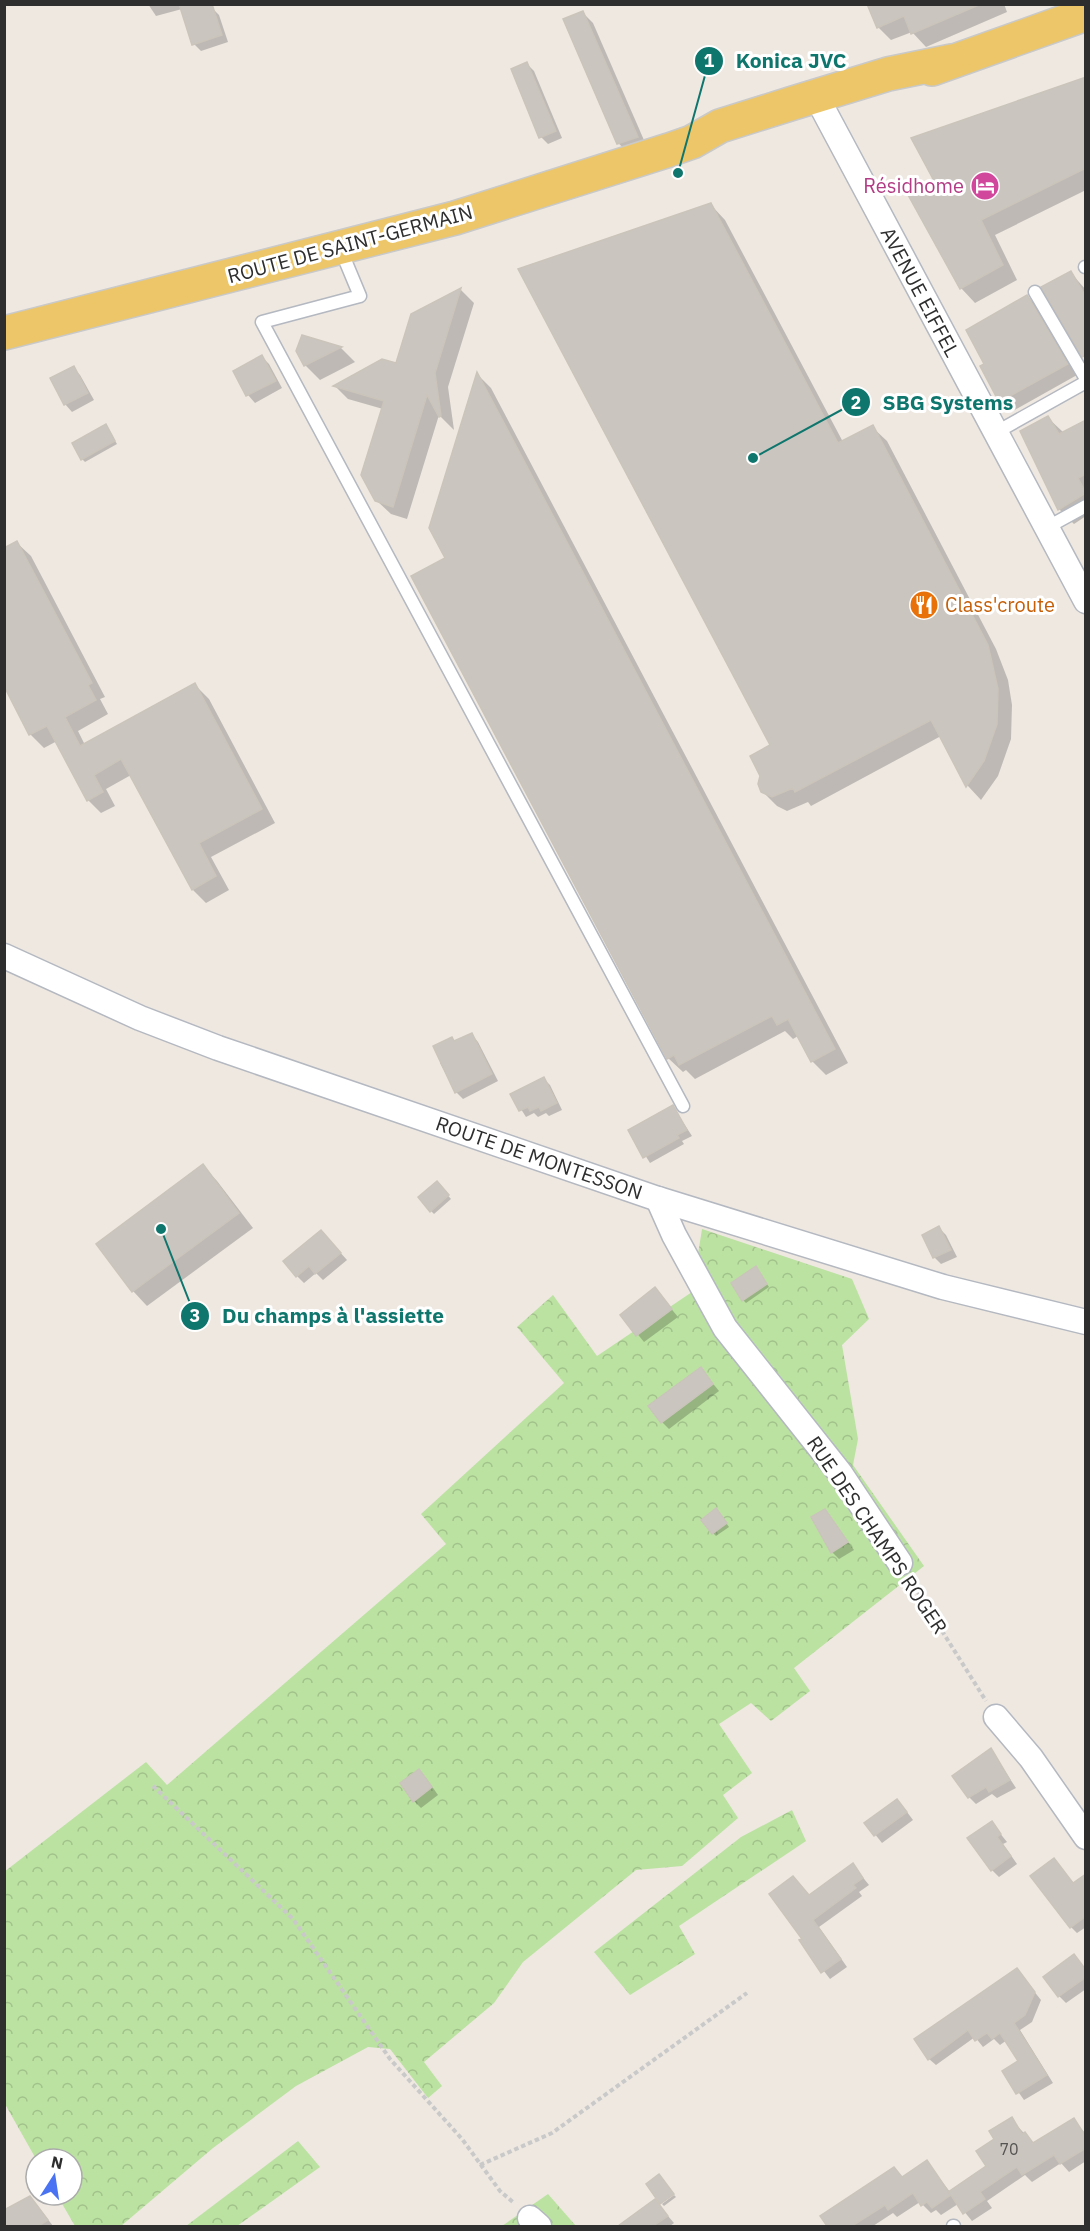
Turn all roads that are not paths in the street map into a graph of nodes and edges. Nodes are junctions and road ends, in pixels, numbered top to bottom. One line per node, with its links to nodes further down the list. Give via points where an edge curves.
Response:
1 (1086, 14): 2 (main road, ROUTE DE SAINT-GERMAIN)
2 (952, 61): 3 (main road, ROUTE DE SAINT-GERMAIN); 4 (main road, ROUTE DE SAINT-GERMAIN, via 888,74 790,104 720,126)
3 (823, 109): 4 (main road, ROUTE DE SAINT-GERMAIN, via 725,140); 9 (street, AVENUE EIFFEL)
4 (692, 142): 5 (main road, ROUTE DE SAINT-GERMAIN, via 455,218)
5 (340, 247): 7 (main road, ROUTE DE SAINT-GERMAIN); 14 (lane, via 360,296 262,322)
6 (1035, 292): 8 (lane)
7 (4, 333)
8 (1086, 380): 9 (lane)
9 (995, 433): 11 (street, AVENUE EIFFEL)
10 (1086, 506): 11 (lane)
11 (1046, 528): 12 (street, AVENUE EIFFEL)
12 (1086, 601)
13 (4, 956): 15 (street, ROUTE DE MONTESSON, via 140,1018 218,1048)
14 (683, 1106)
15 (658, 1199): 16 (street, ROUTE DE MONTESSON, via 942,1287); 17 (street, RUE DES CHAMPS ROGER, via 725,1328 840,1473)
16 (1086, 1322)
17 (900, 1563)
18 (996, 1716): 19 (street, via 1031,1758)
19 (1086, 1837)

